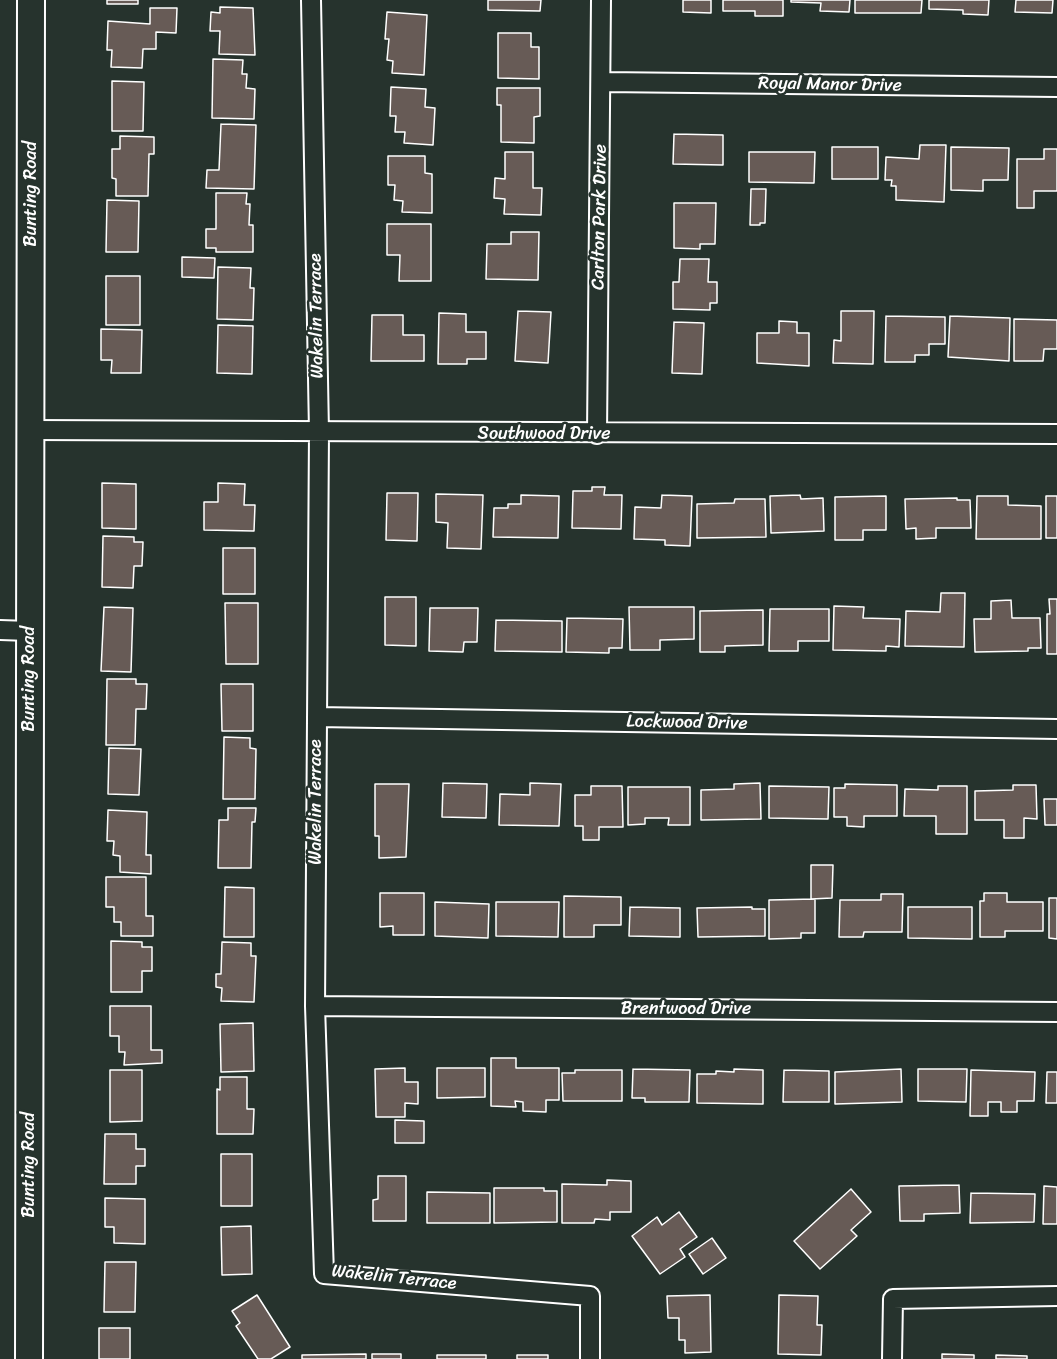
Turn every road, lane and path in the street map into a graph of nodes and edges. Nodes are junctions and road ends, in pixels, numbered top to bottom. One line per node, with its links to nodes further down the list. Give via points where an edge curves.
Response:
1 (31, 0): 6 (main road, Bunting Road)
2 (311, 0): 7 (street, Wakelin Terrace)
3 (601, 0): 4 (street, Carlton Park Drive)
4 (603, 82): 5 (street, Royal Manor Drive); 8 (street, Carlton Park Drive)
5 (1057, 87)
6 (30, 430): 7 (street, Southwood Drive); 11 (main road, Bunting Road)
7 (319, 432): 8 (street, Southwood Drive); 12 (street, Wakelin Terrace)
8 (597, 434): 9 (street, Southwood Drive)
9 (1057, 434)
10 (0, 630): 11 (street)
11 (30, 631): 17 (main road, Bunting Road)
12 (317, 717): 13 (street, Lockwood Drive); 14 (street, Wakelin Terrace)
13 (1057, 729)
14 (315, 1006): 15 (street, Brentwood Drive); 18 (street, Wakelin Terrace, via 324,1274 590,1296)
15 (1057, 1012)
16 (1057, 1296): 19 (street, via 893,1299)
17 (29, 1359)
18 (590, 1359)
19 (892, 1359)

